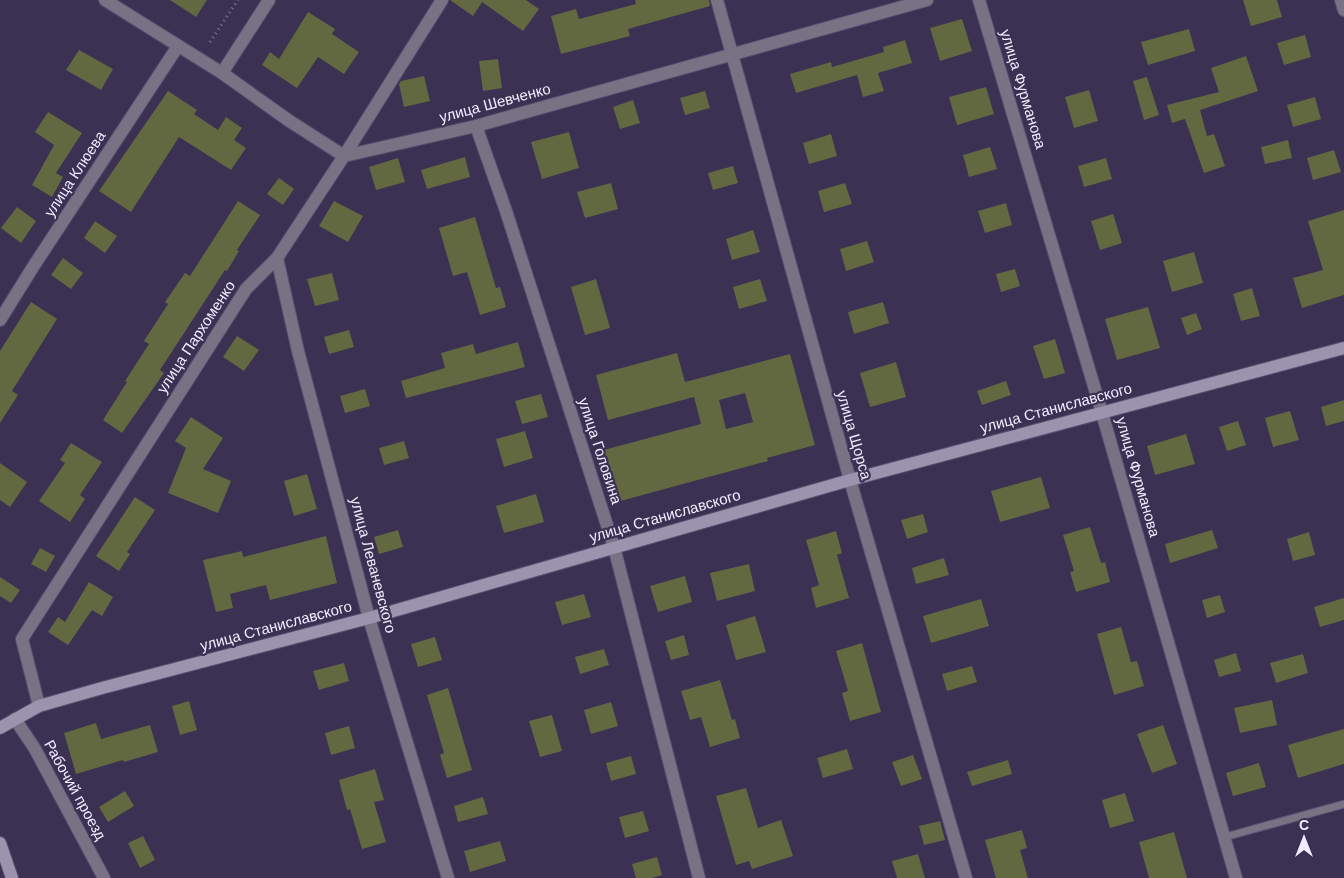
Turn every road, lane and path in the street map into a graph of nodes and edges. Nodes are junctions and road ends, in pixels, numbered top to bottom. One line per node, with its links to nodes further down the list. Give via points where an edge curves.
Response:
1 (106, 0): 11 (street)
2 (238, 0): 10 (path)
3 (269, 0): 13 (street)
4 (442, 0): 15 (street, улица Пархоменко)
5 (717, 0): 12 (street, улица Щорса)
6 (926, 0): 12 (street, улица Шевченко)
7 (979, 0): 19 (street, улица Фурманова)
8 (1341, 0): 9 (street)
9 (1344, 10)
10 (210, 42)
11 (178, 46): 13 (street); 17 (street, улица Клюева)
12 (732, 56): 14 (street, улица Шевченко); 20 (street, улица Щорса)
13 (222, 73): 15 (street)
14 (476, 126): 15 (street, улица Шевченко); 21 (street, улица Головина)
15 (344, 156): 16 (street, улица Пархоменко)
16 (277, 258): 22 (street, улица Леваневского, via 298,351); 23 (street, улица Пархоменко, via 246,289 22,639)
17 (0, 320)
18 (1344, 348): 19 (street, улица Станиславского)
19 (1102, 413): 20 (street, улица Станиславского); 27 (street, улица Фурманова)
20 (850, 480): 21 (street, улица Станиславского); 33 (street, улица Щорса)
21 (614, 547): 22 (street, улица Станиславского); 32 (street, улица Головина)
22 (369, 618): 23 (street, улица Станиславского); 31 (street, улица Леваневского)
23 (39, 706): 24 (street, улица Станиславского)
24 (16, 720): 25 (street, улица Станиславского); 30 (street, Рабочий проезд)
25 (0, 728)
26 (1344, 804): 27 (lane)
27 (1225, 837): 34 (street, улица Фурманова)
28 (0, 843): 29 (street)
29 (12, 878)
30 (104, 878)
31 (448, 878)
32 (698, 878)
33 (966, 878)
34 (1236, 878)

